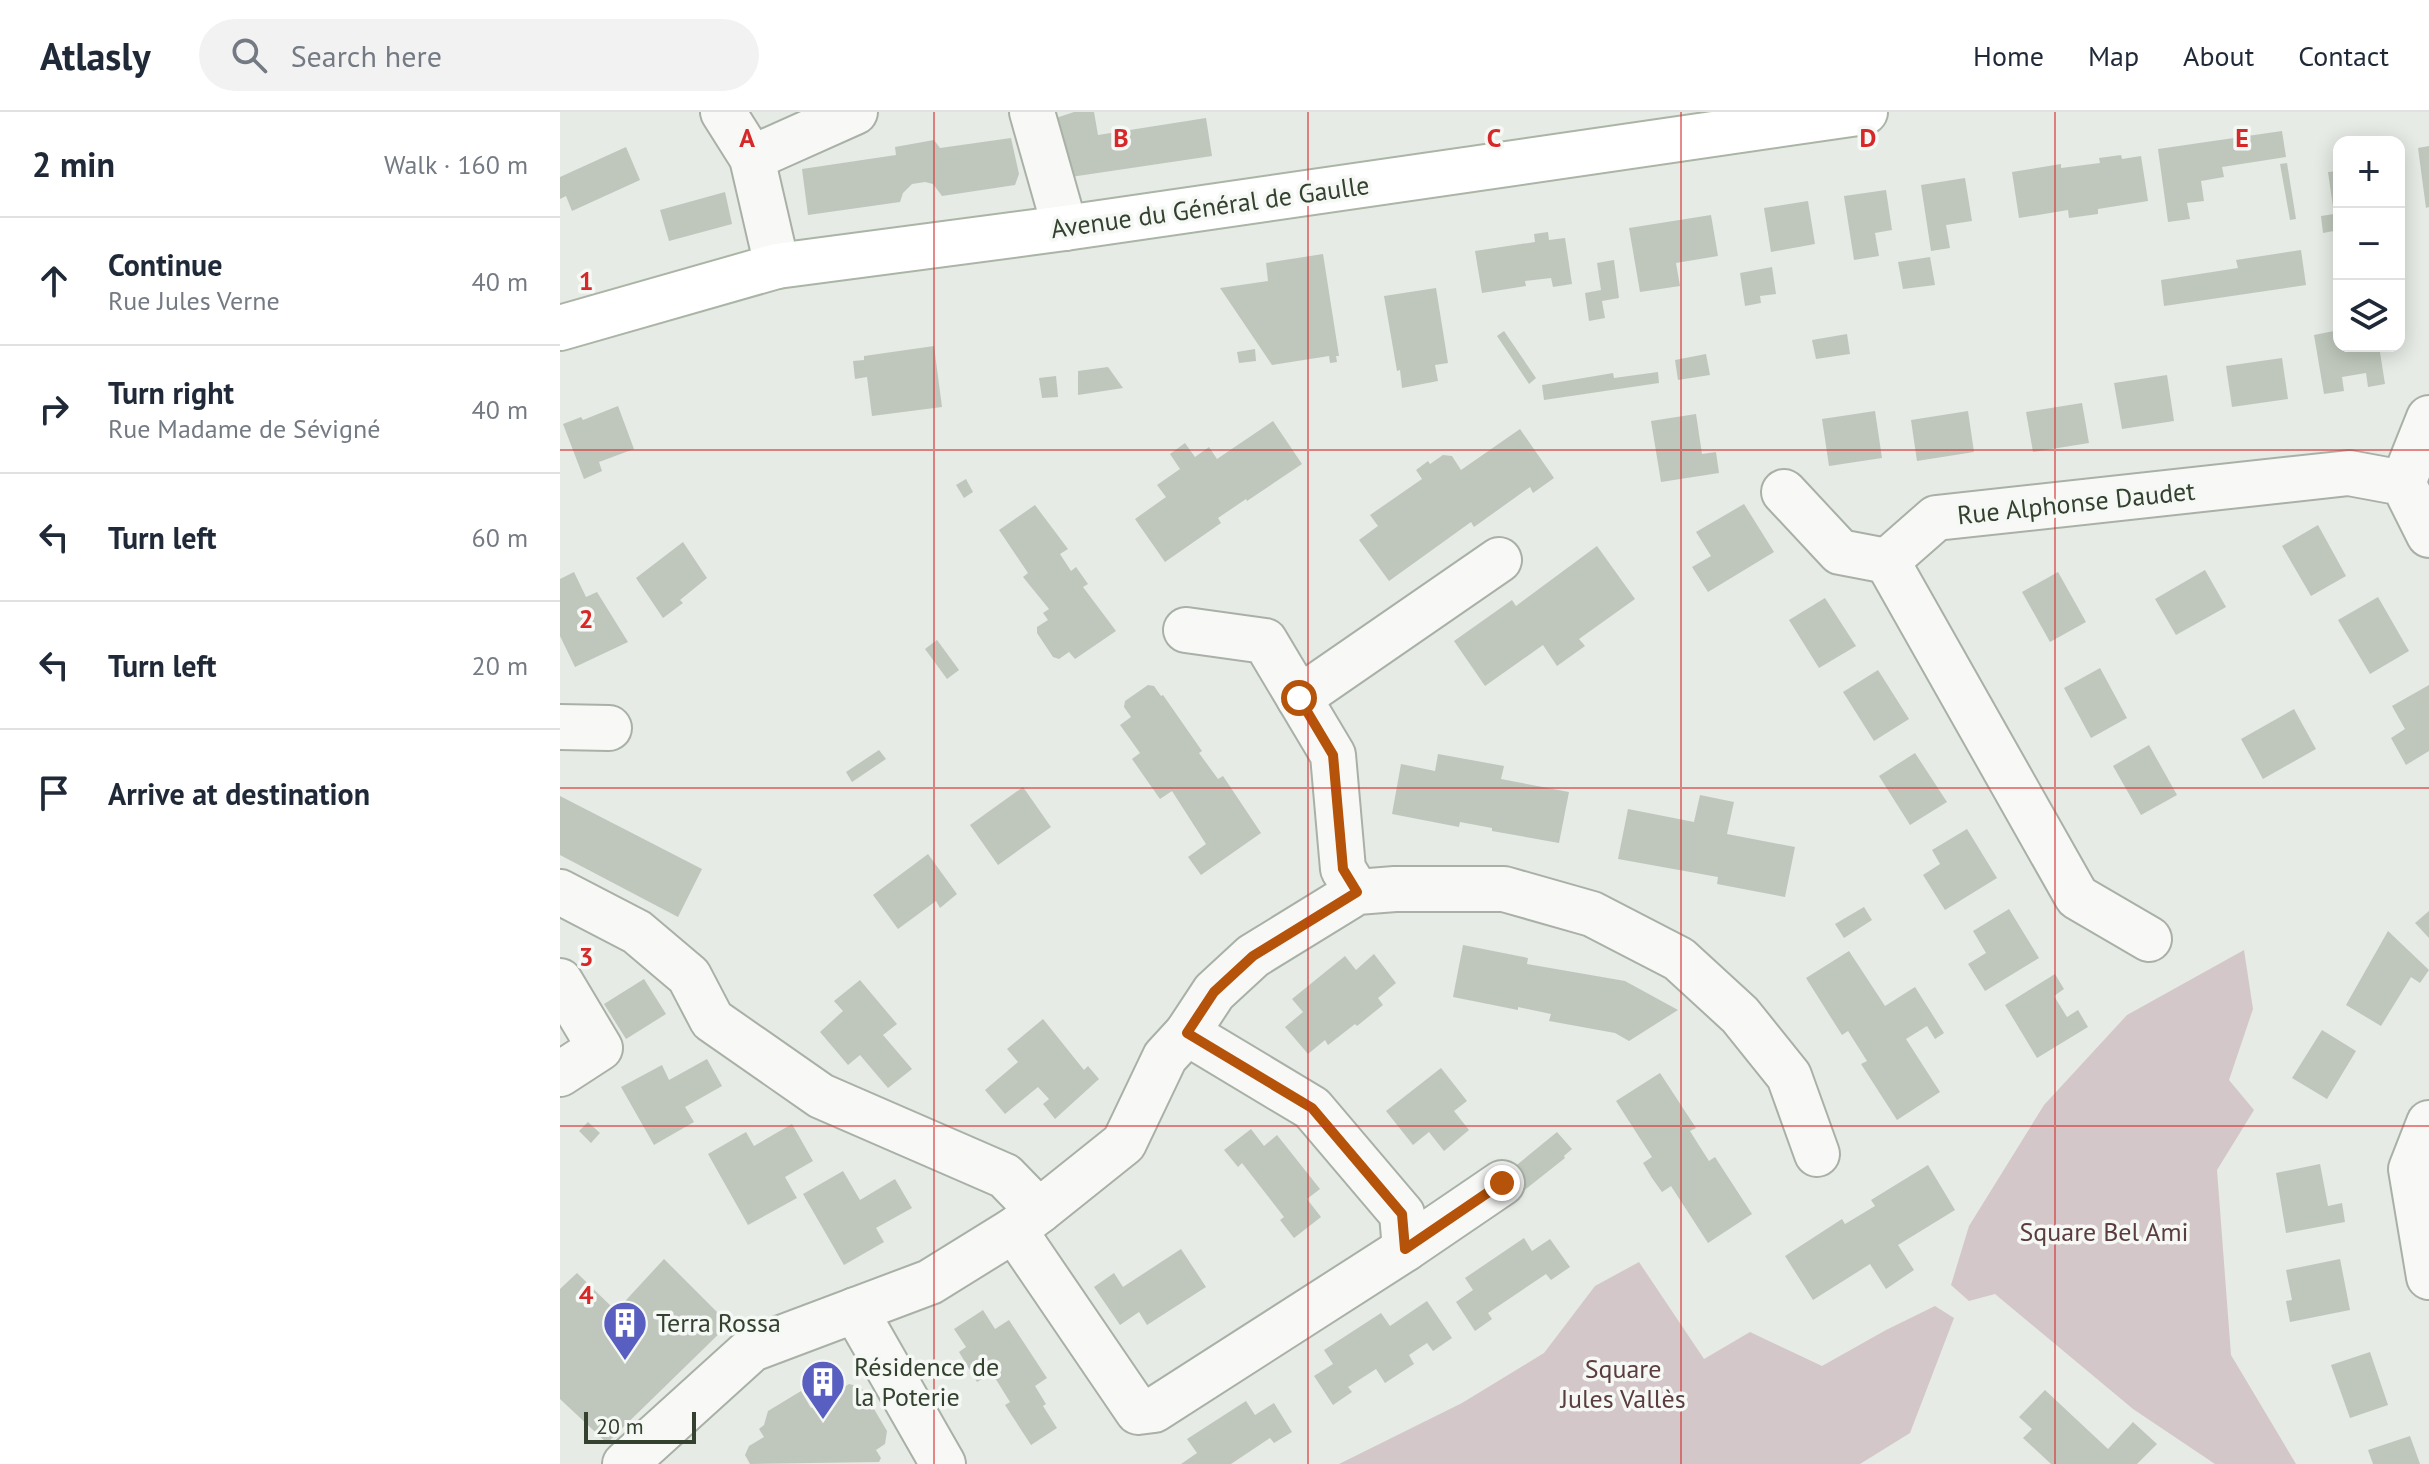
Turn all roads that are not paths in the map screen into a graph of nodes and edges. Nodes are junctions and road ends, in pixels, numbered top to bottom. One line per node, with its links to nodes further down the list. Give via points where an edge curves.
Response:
1 (723, 112): 5 (street)
2 (855, 112): 5 (street)
3 (1032, 112): 6 (street)
4 (1865, 112): 6 (main road, Avenue du Général de Gaulle)
5 (752, 158): 7 (street)
6 (1065, 228): 7 (main road, Avenue du Général de Gaulle)
7 (777, 266): 8 (main road, Avenue du Général de Gaulle)
8 (560, 328)
9 (2429, 418): 10 (street)
10 (2403, 483): 12 (street); 14 (street, Rue Alphonse Daudet, via 2349,473 1936,518)
11 (1784, 492): 14 (street, via 1840,552)
12 (2429, 535)
13 (1499, 560): 16 (street)
14 (1887, 561): 21 (street, via 2077,897)
15 (1186, 630): 16 (street, via 1265,641)
16 (1299, 698): 20 (street, via 1333,755 1343,869)
17 (560, 727): 18 (street)
18 (609, 728)
19 (560, 892): 28 (street, via 637,932 689,976 712,1020 821,1096 1005,1176)
20 (1357, 892): 23 (street, via 1253,956 1214,992); 26 (street, via 1504,889 1592,914 1679,959 1740,1015 1789,1076)
21 (2149, 939)
22 (560, 981): 24 (street, via 600,1048)
23 (1187, 1033): 28 (street, via 1165,1057 1124,1143); 29 (street, via 1312,1108 1402,1214)
24 (560, 1074)
25 (2429, 1123): 30 (street, via 2411,1169)
26 (1817, 1154)
27 (1502, 1183): 29 (street)
28 (1027, 1220): 29 (street, via 1138,1412 1154,1410); 31 (street, via 930,1282)
29 (1405, 1249)
30 (2429, 1277)
31 (855, 1310): 32 (street, via 752,1349); 33 (street)
32 (625, 1464)
33 (943, 1464)

